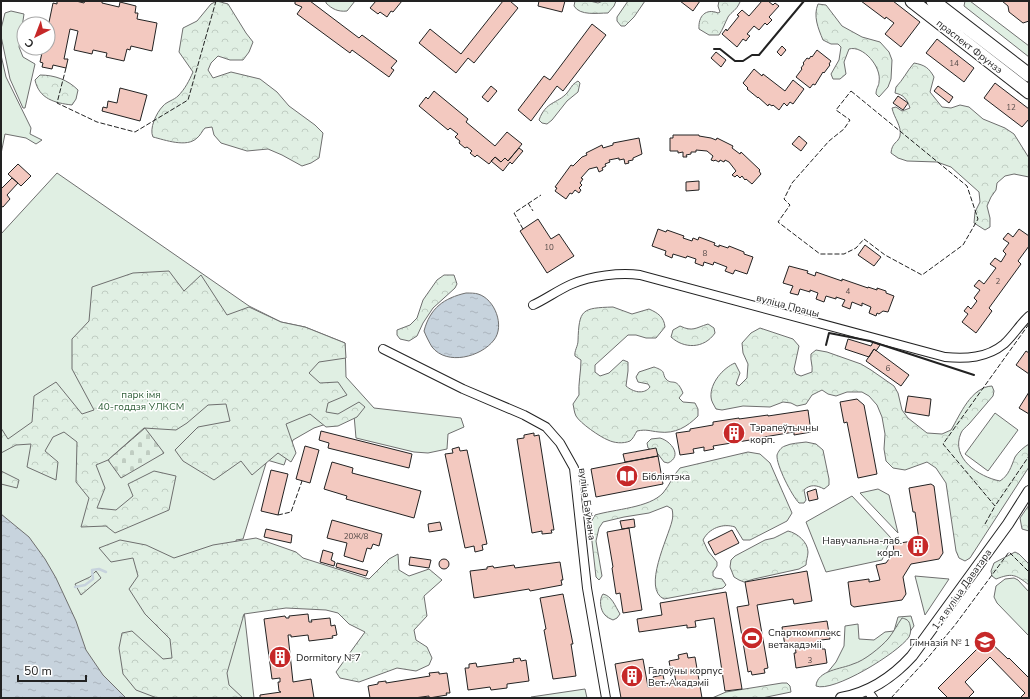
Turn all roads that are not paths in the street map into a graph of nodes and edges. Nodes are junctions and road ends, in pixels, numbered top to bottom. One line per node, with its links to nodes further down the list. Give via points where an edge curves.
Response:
1 (912, 1): 4 (main road, праспект Фрунзэ)
2 (941, 3): 3 (main road, праспект Фрунзэ)
3 (1029, 75)
4 (1029, 92)
5 (533, 306): 6 (street, вуліца Працы, via 573,284 602,276 627,273 945,357 964,359 986,355 1004,344)
6 (1029, 316)
7 (384, 349): 10 (street, вуліца Баўмана, via 463,389 530,418 546,427 560,443 574,468 588,588)
8 (1029, 491): 9 (street, 1-я вуліца Даватара, via 919,647 904,665)
9 (870, 694): 11 (street, 1-я вуліца Даватара)
10 (606, 698)
11 (841, 698)

